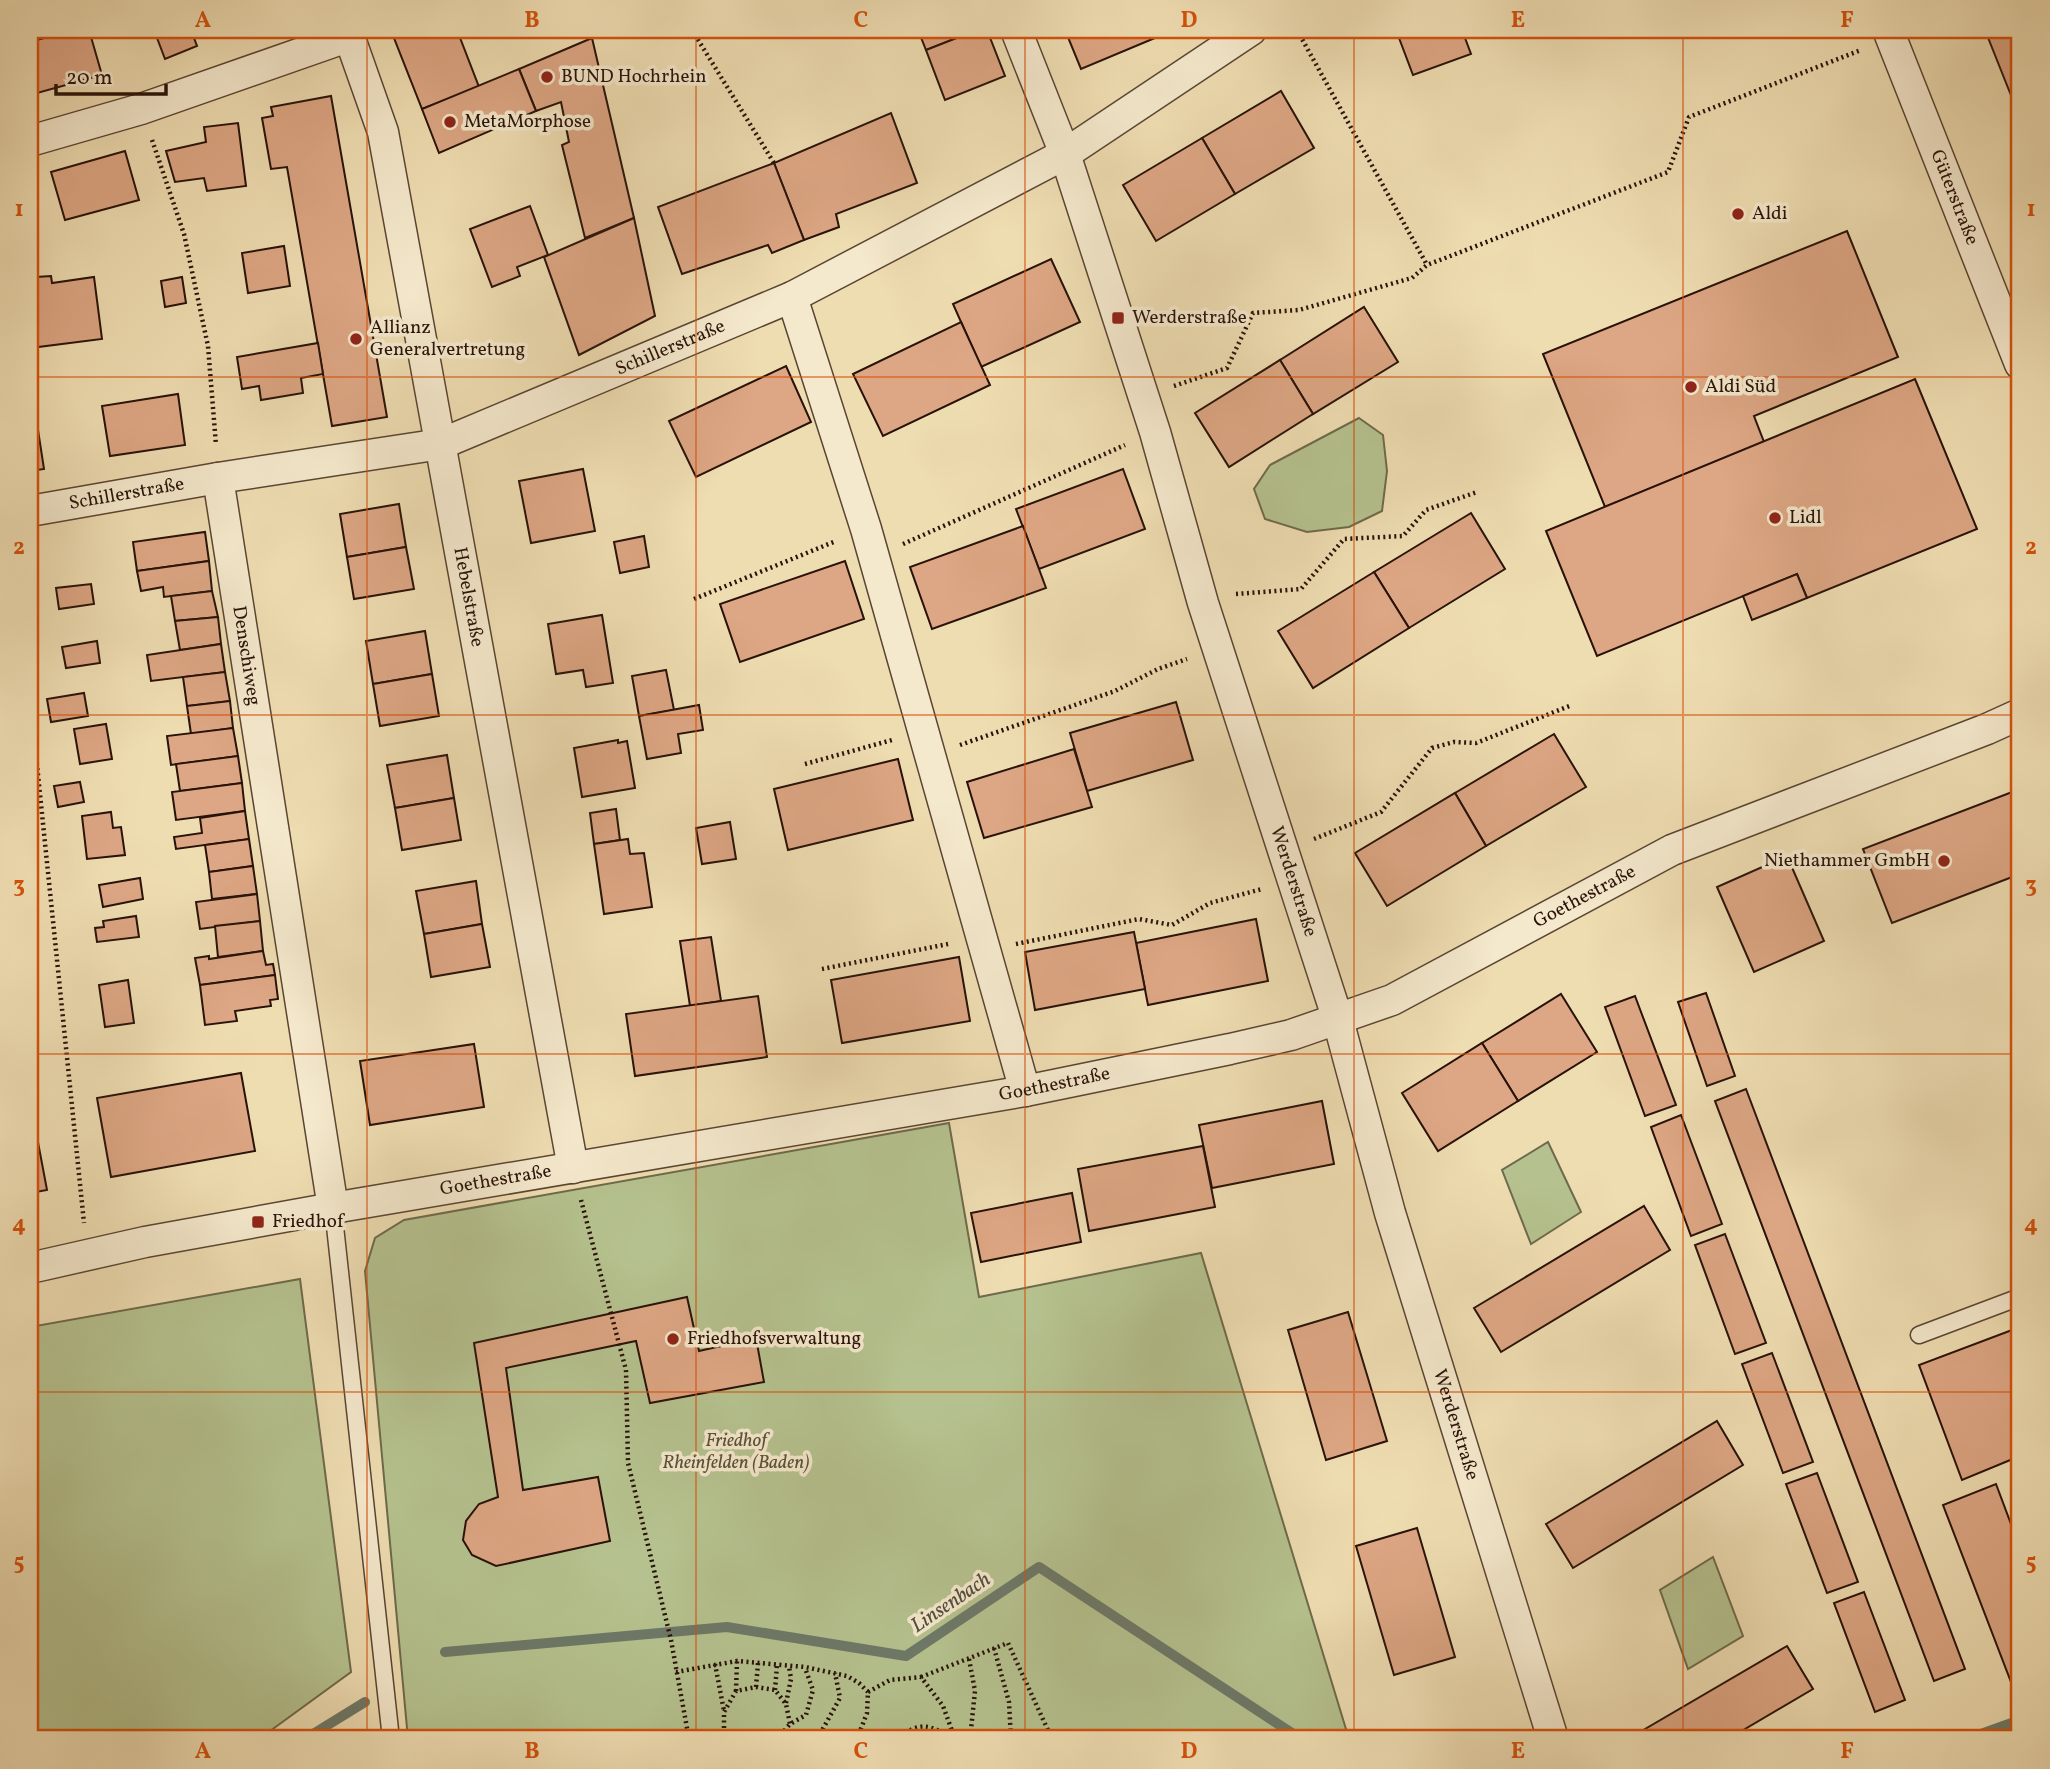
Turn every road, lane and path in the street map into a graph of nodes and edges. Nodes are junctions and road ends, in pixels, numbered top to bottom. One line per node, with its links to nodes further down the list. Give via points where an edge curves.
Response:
1 (692, 30): 10 (path)
2 (1016, 30): 9 (street, Werderstraße)
3 (1251, 30): 9 (street, Schillerstraße)
4 (1297, 30): 11 (path)
5 (348, 33): 7 (street); 16 (street, Hebelstraße, via 383,132)
6 (1890, 34): 11 (path, via 1689,117 1668,172); 13 (street, Güterstraße)
7 (141, 109): 8 (street); 17 (path, via 184,233 208,346)
8 (30, 141)
9 (1065, 154): 12 (street, Schillerstraße); 15 (street, Werderstraße)
10 (774, 163)
11 (1427, 265): 14 (path, via 1412,278 1299,310 1253,313 1227,368)
12 (792, 297): 16 (street, Schillerstraße); 20 (street)
13 (2020, 365)
14 (1172, 387)
15 (1155, 432): 20 (path); 23 (street, Werderstraße)
16 (441, 444): 17 (street, Schillerstraße); 35 (street, Hebelstraße)
17 (218, 478): 19 (street, Schillerstraße); 36 (street, Denschiweg)
18 (1477, 492): 21 (path, via 1426,510 1403,536 1344,539 1301,589)
19 (30, 512)
20 (870, 543): 22 (path); 27 (street)
21 (1236, 593)
22 (694, 598)
23 (1218, 649): 27 (path, via 1158,669 1115,691); 30 (street, Werderstraße)
24 (30, 697): 37 (path)
25 (1572, 705): 29 (path, via 1476,743 1432,748 1381,812)
26 (2020, 713): 33 (street, Goethestraße, via 1672,850 1392,1000)
27 (926, 744): 28 (path); 31 (street)
28 (805, 764)
29 (1330, 832)
30 (1293, 881): 31 (path, via 1210,903 1172,925 1139,919); 33 (street, Werderstraße)
31 (983, 944): 32 (path); 34 (street)
32 (822, 969)
33 (1338, 1020): 34 (street, Goethestraße, via 1230,1049); 72 (street, Werderstraße, via 1390,1213)
34 (1024, 1091): 35 (street, Goethestraße)
35 (572, 1168): 36 (street, Goethestraße); 49 (path, via 626,1370 628,1463)
36 (333, 1208): 37 (street, Goethestraße); 60 (lane)
37 (87, 1255): 38 (street, Goethestraße)
38 (30, 1268)
39 (2020, 1297): 40 (lane)
40 (1919, 1335)
41 (994, 1648): 42 (path); 70 (path, via 1009,1702); 71 (path, via 1008,1643)
42 (969, 1658): 51 (path); 69 (path, via 975,1691)
43 (737, 1661): 44 (path); 45 (path); 54 (path)
44 (758, 1663): 46 (path); 52 (path)
45 (715, 1664): 49 (path); 57 (path)
46 (777, 1665): 47 (path); 53 (path)
47 (789, 1666): 48 (path); 56 (path)
48 (805, 1667): 50 (path); 58 (path, via 813,1690 806,1715)
49 (676, 1672): 61 (path)
50 (835, 1673): 55 (path); 64 (path, via 841,1698 820,1734)
51 (921, 1677): 55 (path, via 890,1680); 68 (path, via 943,1706)
52 (756, 1687): 53 (path); 54 (path)
53 (775, 1690): 56 (path)
54 (736, 1691): 57 (path)
55 (868, 1692): 65 (path)
56 (786, 1704): 58 (path)
57 (724, 1712): 62 (path)
58 (790, 1724): 63 (path)
59 (939, 1731): 66 (path, via 912,1727); 67 (path); 68 (path)
60 (391, 1739)
61 (690, 1739)
62 (724, 1739)
63 (778, 1739)
64 (810, 1739)
65 (860, 1739)
66 (896, 1739)
67 (930, 1739)
68 (955, 1739)
69 (970, 1739)
70 (1011, 1739)
71 (1052, 1739)
72 (1553, 1739)

